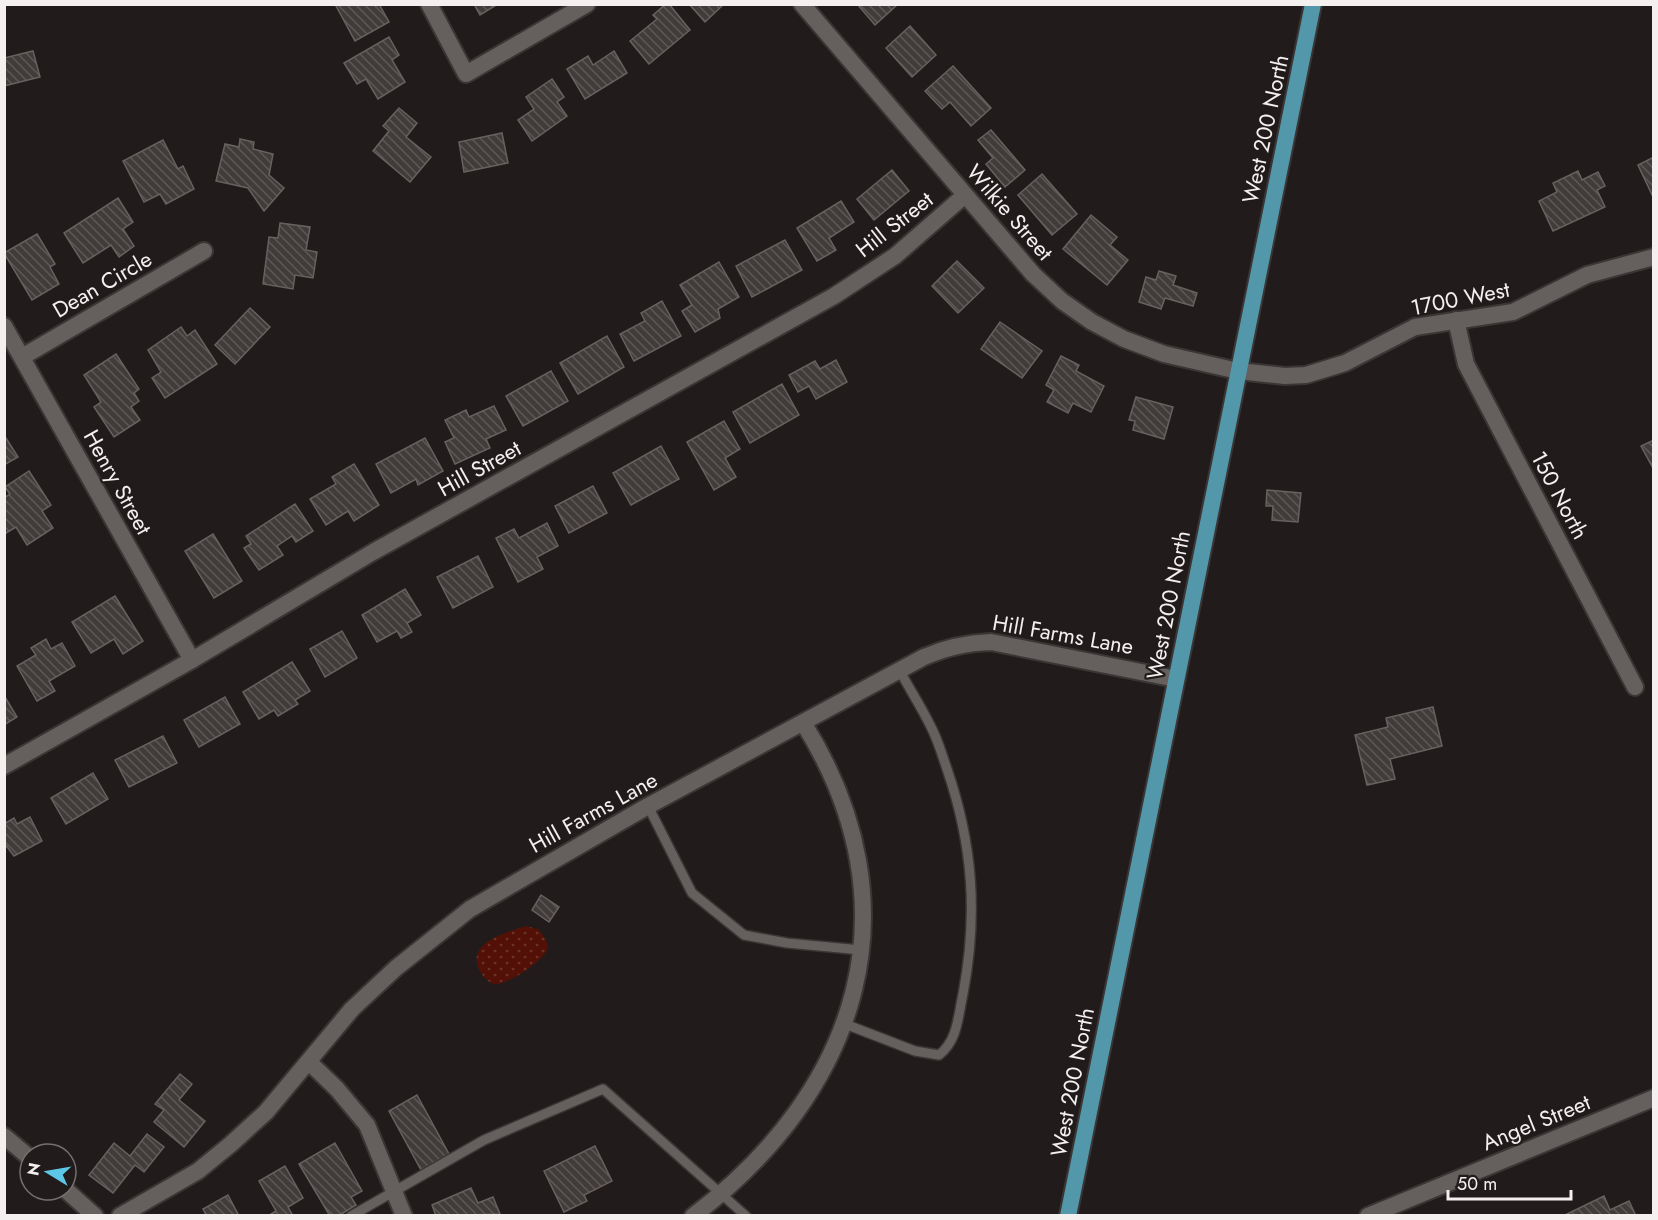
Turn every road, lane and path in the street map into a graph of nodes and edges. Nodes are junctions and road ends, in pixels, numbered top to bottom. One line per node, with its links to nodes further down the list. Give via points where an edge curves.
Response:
1 (429, 4): 2 (street, via 466,74)
2 (587, 4)
3 (802, 4): 5 (street, Wilkie Street)
4 (1313, 4): 11 (main road, West 200 North)
5 (965, 195): 11 (street, Wilkie Street, via 1033,274 1092,322 1164,354); 12 (street, Hill Street, via 895,256 834,296 373,552)
6 (204, 251): 10 (street, Dean Circle)
7 (1653, 257): 8 (street, 1700 West, via 1587,275 1513,312)
8 (1456, 320): 11 (street, 1700 West, via 1414,327 1345,363 1306,375); 15 (street, 150 North, via 1466,364)
9 (4, 326): 10 (street, Henry Street)
10 (22, 357): 12 (street, Henry Street)
11 (1238, 371): 14 (main road, West 200 North)
12 (192, 660): 17 (street, Hill Street)
13 (900, 671): 14 (street, Hill Farms Lane, via 944,648 991,642); 16 (street, Hill Farms Lane); 20 (lane, via 932,728 956,797 969,851 971,934 966,975 955,1033 949,1047 939,1055 915,1051)
14 (1176, 679): 34 (main road, West 200 North)
15 (1635, 687)
16 (804, 724): 18 (street, Hill Farms Lane); 19 (street, via 838,786 850,823 860,864 864,907)
17 (4, 766)
18 (648, 807): 19 (lane, via 692,893 744,935); 21 (street, Hill Farms Lane, via 505,887 430,938 352,1009)
19 (861, 950): 20 (street, via 856,988)
20 (845, 1024): 26 (street, via 822,1072 794,1116)
21 (309, 1062): 25 (street, via 367,1125); 29 (street, Hill Farms Lane, via 266,1112 198,1171)
22 (1653, 1098): 35 (street, Angel Street)
23 (4, 1136): 24 (street)
24 (18, 1148)
25 (393, 1192): 26 (lane, via 484,1140 603,1089); 30 (lane); 31 (street)
26 (722, 1192): 32 (street); 33 (lane)
27 (78, 1200): 28 (street)
28 (95, 1215)
29 (120, 1215)
30 (351, 1215)
31 (404, 1215)
32 (693, 1215)
33 (746, 1215)
34 (1068, 1215)
35 (1368, 1215)

